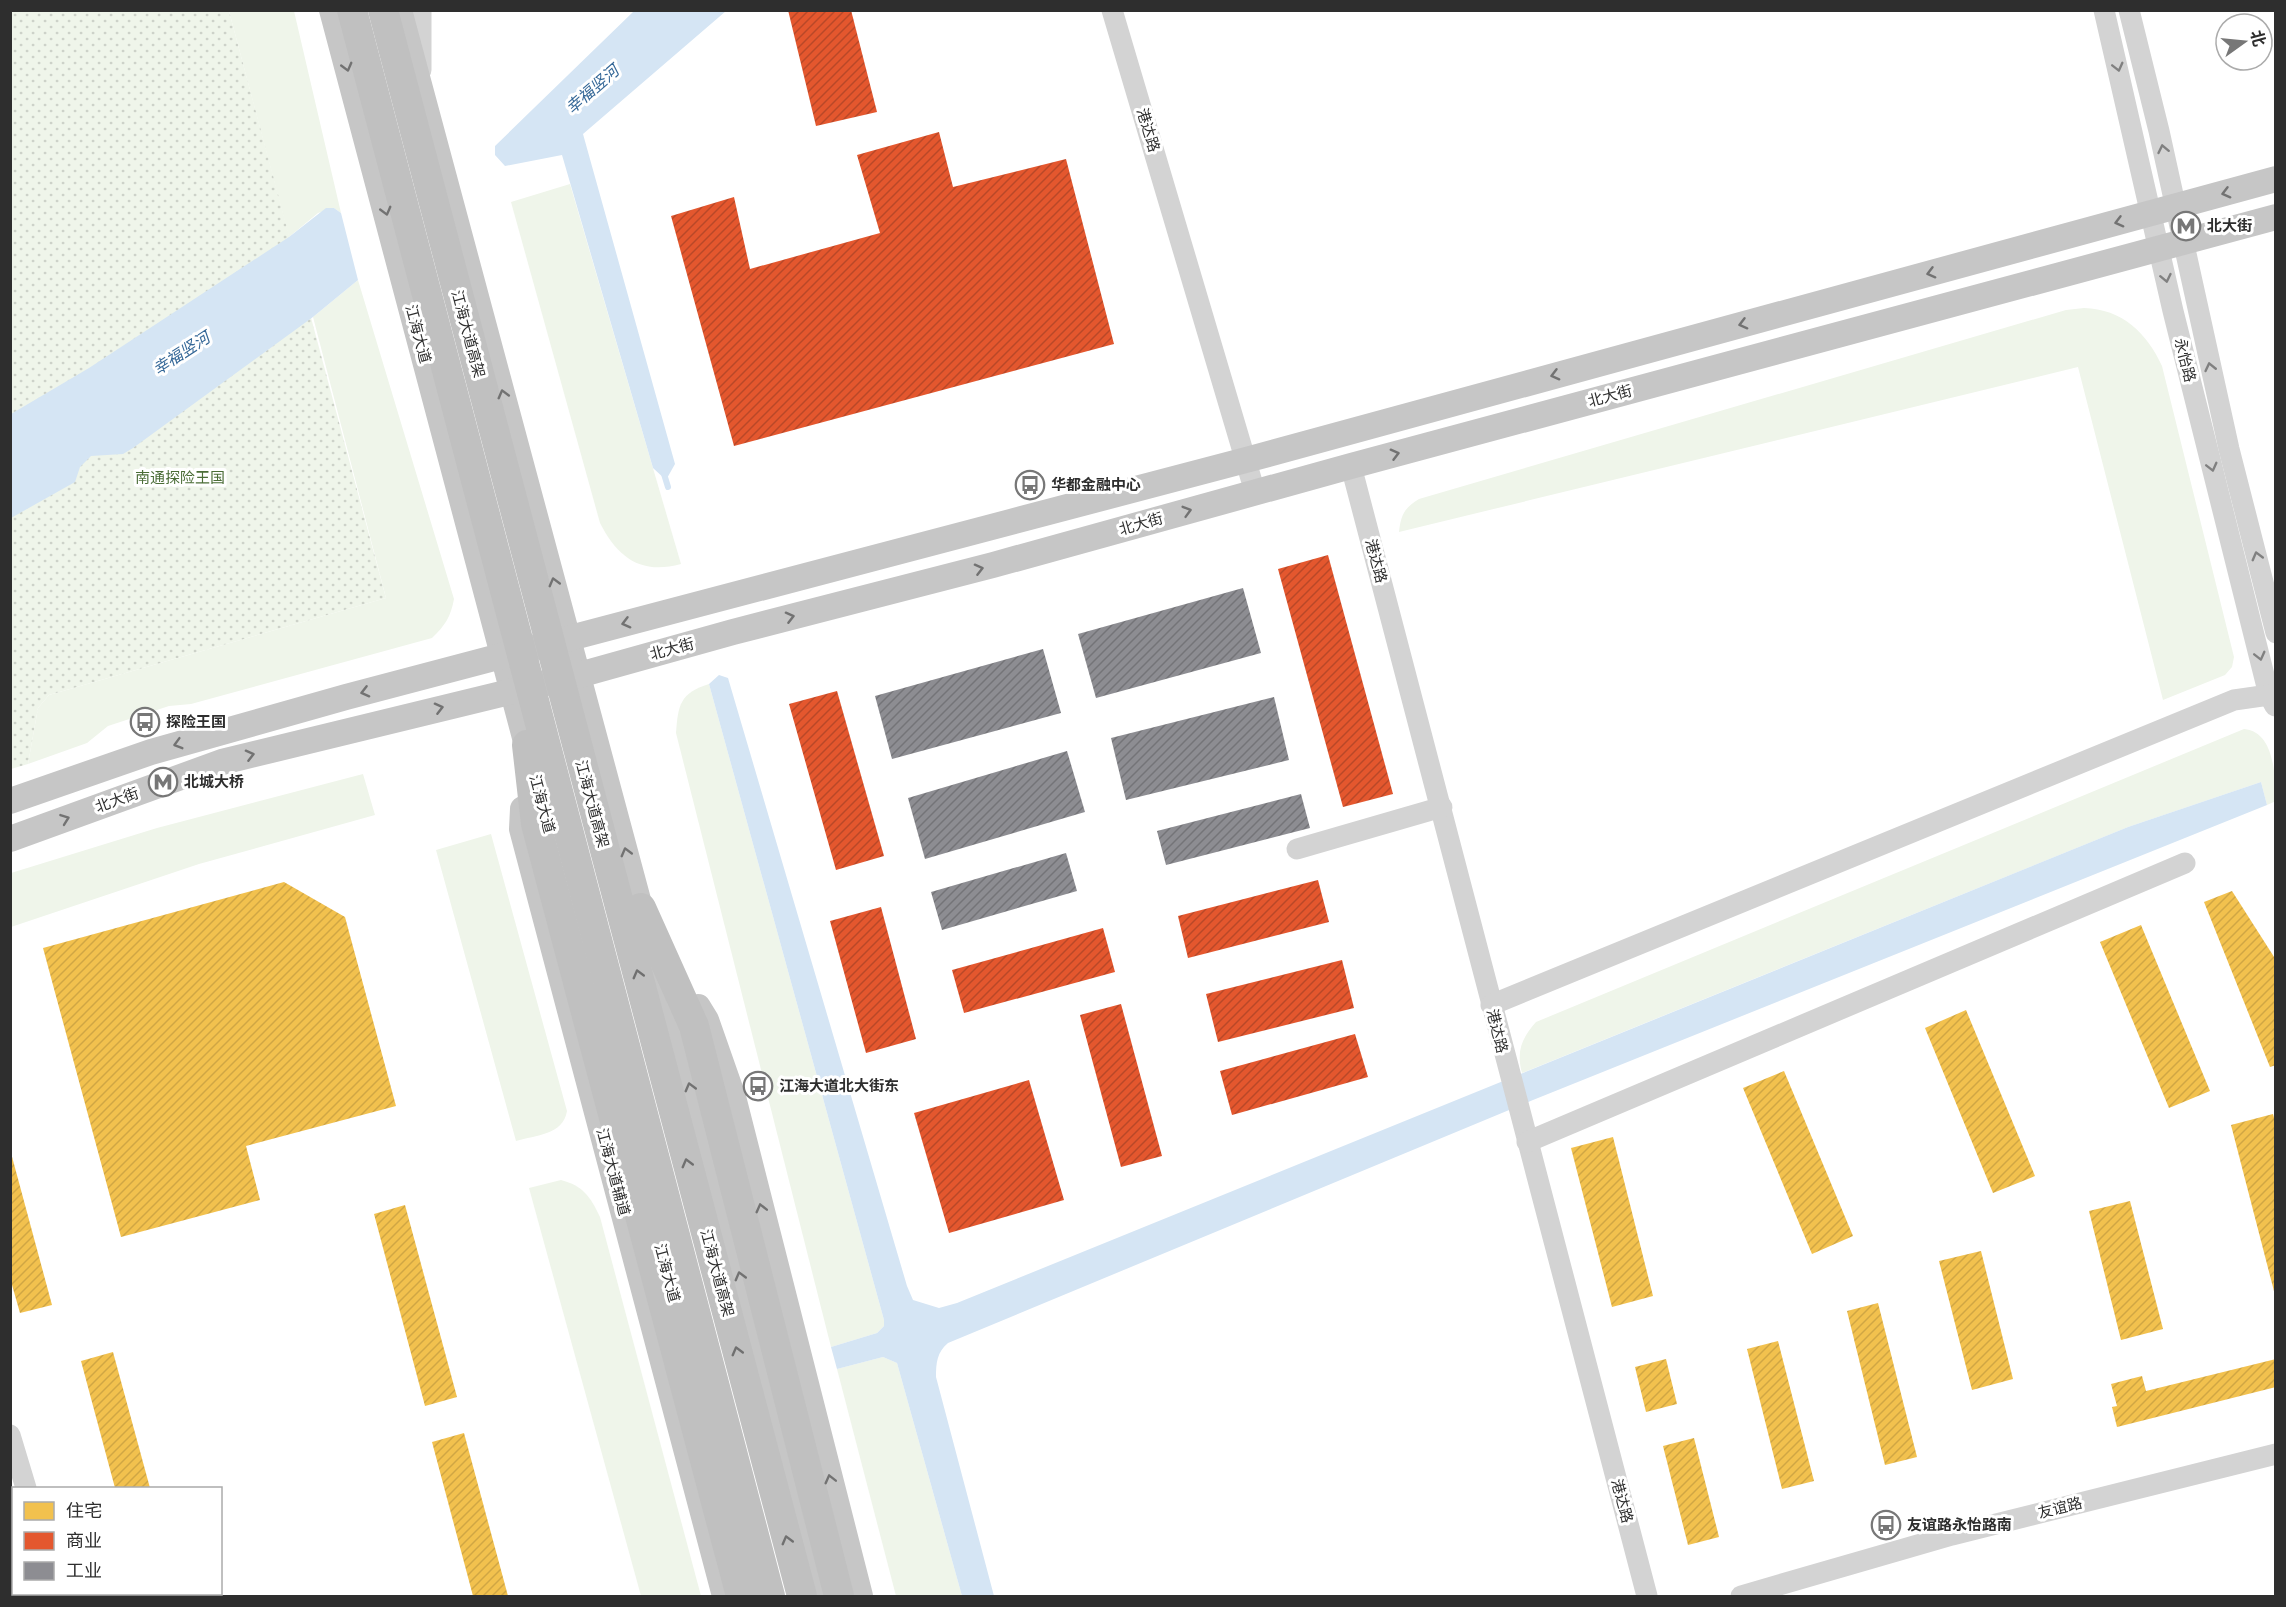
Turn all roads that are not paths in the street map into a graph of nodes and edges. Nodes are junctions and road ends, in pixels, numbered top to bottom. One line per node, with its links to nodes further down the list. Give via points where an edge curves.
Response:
1 (332, 10): 19 (main road, 江海大道, one-way to 19)
2 (352, 10): 39 (highway, 江海大道高架, bridge)
3 (383, 10): 40 (highway, 江海大道高架, one-way to 3, bridge)
4 (399, 10): 9 (main road)
5 (421, 10): 9 (street)
6 (1112, 10): 14 (street, 港达路)
7 (2104, 10): 22 (street, 永怡路, one-way to 22, via 2173,311)
8 (2129, 10): 11 (street, 永怡路, one-way to 8)
9 (422, 95): 18 (main road, one-way to 9)
10 (2276, 180): 11 (main road, one-way to 11)
11 (2176, 207): 13 (street, 永怡路); 14 (main road, one-way to 14)
12 (2276, 218): 13 (main road, 北大街)
13 (2184, 242): 15 (main road, 北大街, one-way to 13); 17 (street, 永怡路, one-way to 13, via 2226,438)
14 (1246, 460): 16 (street, 港达路); 18 (main road, one-way to 18)
15 (1351, 465): 16 (main road, 北大街); 25 (street, 港达路)
16 (1255, 492): 20 (main road, 北大街, one-way to 16)
17 (2276, 633)
18 (569, 638): 19 (main road); 20 (main road)
19 (503, 656): 21 (main road, 江海大道); 24 (main road, one-way to 24, via 151,752)
20 (579, 675): 21 (main road, 北大街); 29 (main road, one-way to 20)
21 (513, 690): 23 (main road, 江海大道); 26 (main road, 北大街, one-way to 21, via 222,762)
22 (2273, 698): 30 (street, via 2234,700)
23 (527, 746): 36 (main road, 江海大道辅道, via 522,829); 37 (highway, via 537,824); 38 (main road, 江海大道)
24 (10, 801)
25 (1442, 807): 27 (street); 30 (street, 港达路)
26 (10, 839)
27 (1297, 849)
28 (2185, 863): 32 (street)
29 (640, 908): 31 (highway); 41 (main road, one-way to 29)
30 (1491, 1005): 32 (street, 港达路)
31 (700, 1023): 42 (highway); 43 (main road, one-way to 31, via 733,1097)
32 (1527, 1142): 44 (street, 港达路)
33 (10, 1435): 35 (street)
34 (2276, 1454): 45 (street, 友谊路, via 1952,1535)
35 (26, 1487)
36 (726, 1596)
37 (741, 1596)
38 (753, 1596)
39 (770, 1596)
40 (802, 1596)
41 (824, 1596)
42 (839, 1596)
43 (860, 1596)
44 (1647, 1596)
45 (1741, 1596)

